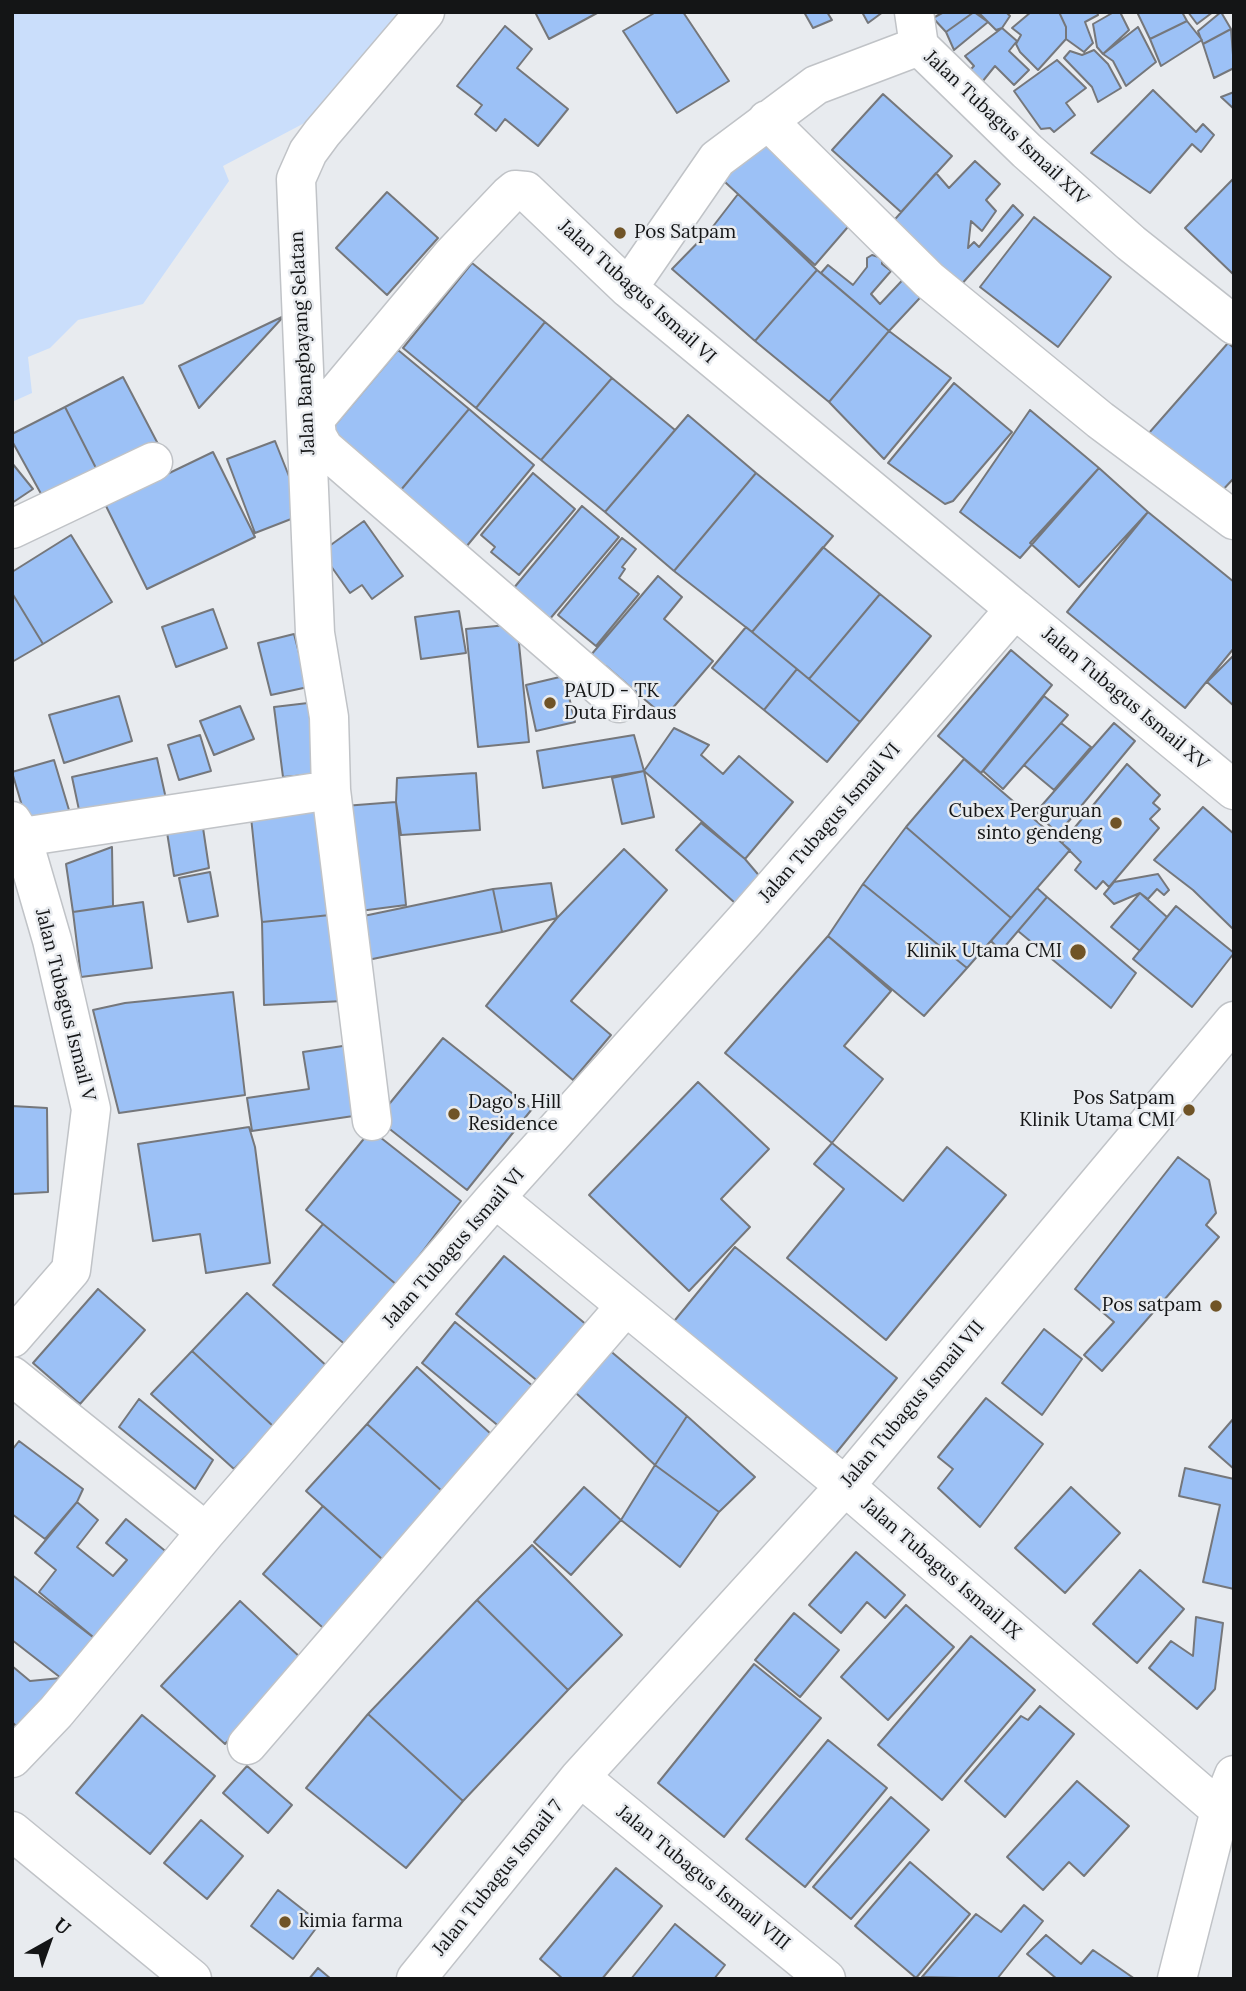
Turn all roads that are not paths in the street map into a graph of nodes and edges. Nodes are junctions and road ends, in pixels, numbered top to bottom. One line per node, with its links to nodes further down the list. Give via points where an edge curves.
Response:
1 (425, 12): 6 (street, Jalan Bangbayang Selatan, via 322,133 296,178)
2 (916, 29): 3 (street, Jalan Tubagus Ismail XIV, via 816,85); 5 (street, Jalan Tubagus Ismail XIV, via 1027,151 1131,243)
3 (767, 120): 4 (street, Jalan Tubagus Ismail XIV, via 717,159); 8 (street, via 929,280 1100,420)
4 (628, 288): 6 (street, Jalan Tubagus Ismail VI, via 526,191 515,190 453,254); 10 (street, Jalan Tubagus Ismail VI)
5 (1234, 325)
6 (311, 418): 11 (street, via 324,448); 12 (street, Jalan Bangbayang Selatan, via 315,633 329,717)
7 (153, 462): 9 (street)
8 (1234, 520)
9 (12, 528)
10 (1015, 609): 13 (street, Jalan Tubagus Ismail XV); 17 (street, Jalan Tubagus Ismail VI, via 746,920)
11 (619, 704)
12 (331, 790): 14 (street); 16 (street, Jalan Bangbayang Selatan)
13 (1234, 790)
14 (17, 829): 19 (street, Jalan Tubagus Ismail V, via 52,940 91,1109 71,1270)
15 (1233, 1023): 21 (street, Jalan Tubagus Ismail VII)
16 (372, 1121)
17 (495, 1198): 18 (street, Jalan Tubagus Ismail IX); 22 (street, Jalan Tubagus Ismail VI)
18 (624, 1308): 21 (street, Jalan Tubagus Ismail IX); 23 (street)
19 (12, 1338)
20 (12, 1376): 22 (street)
21 (845, 1486): 26 (street, Jalan Tubagus Ismail VII); 27 (street, Jalan Tubagus Ismail IX)
22 (206, 1532): 24 (street, Jalan Tubagus Ismail VI)
23 (247, 1745)
24 (12, 1758)
25 (1234, 1775): 27 (street)
26 (580, 1777): 30 (street, Jalan Tubagus Ismail 7); 31 (street, Jalan Tubagus Ismail VIII)
27 (1220, 1810): 32 (street)
28 (12, 1831): 29 (street)
29 (192, 1979)
30 (416, 1979)
31 (826, 1979)
32 (1177, 1979)

